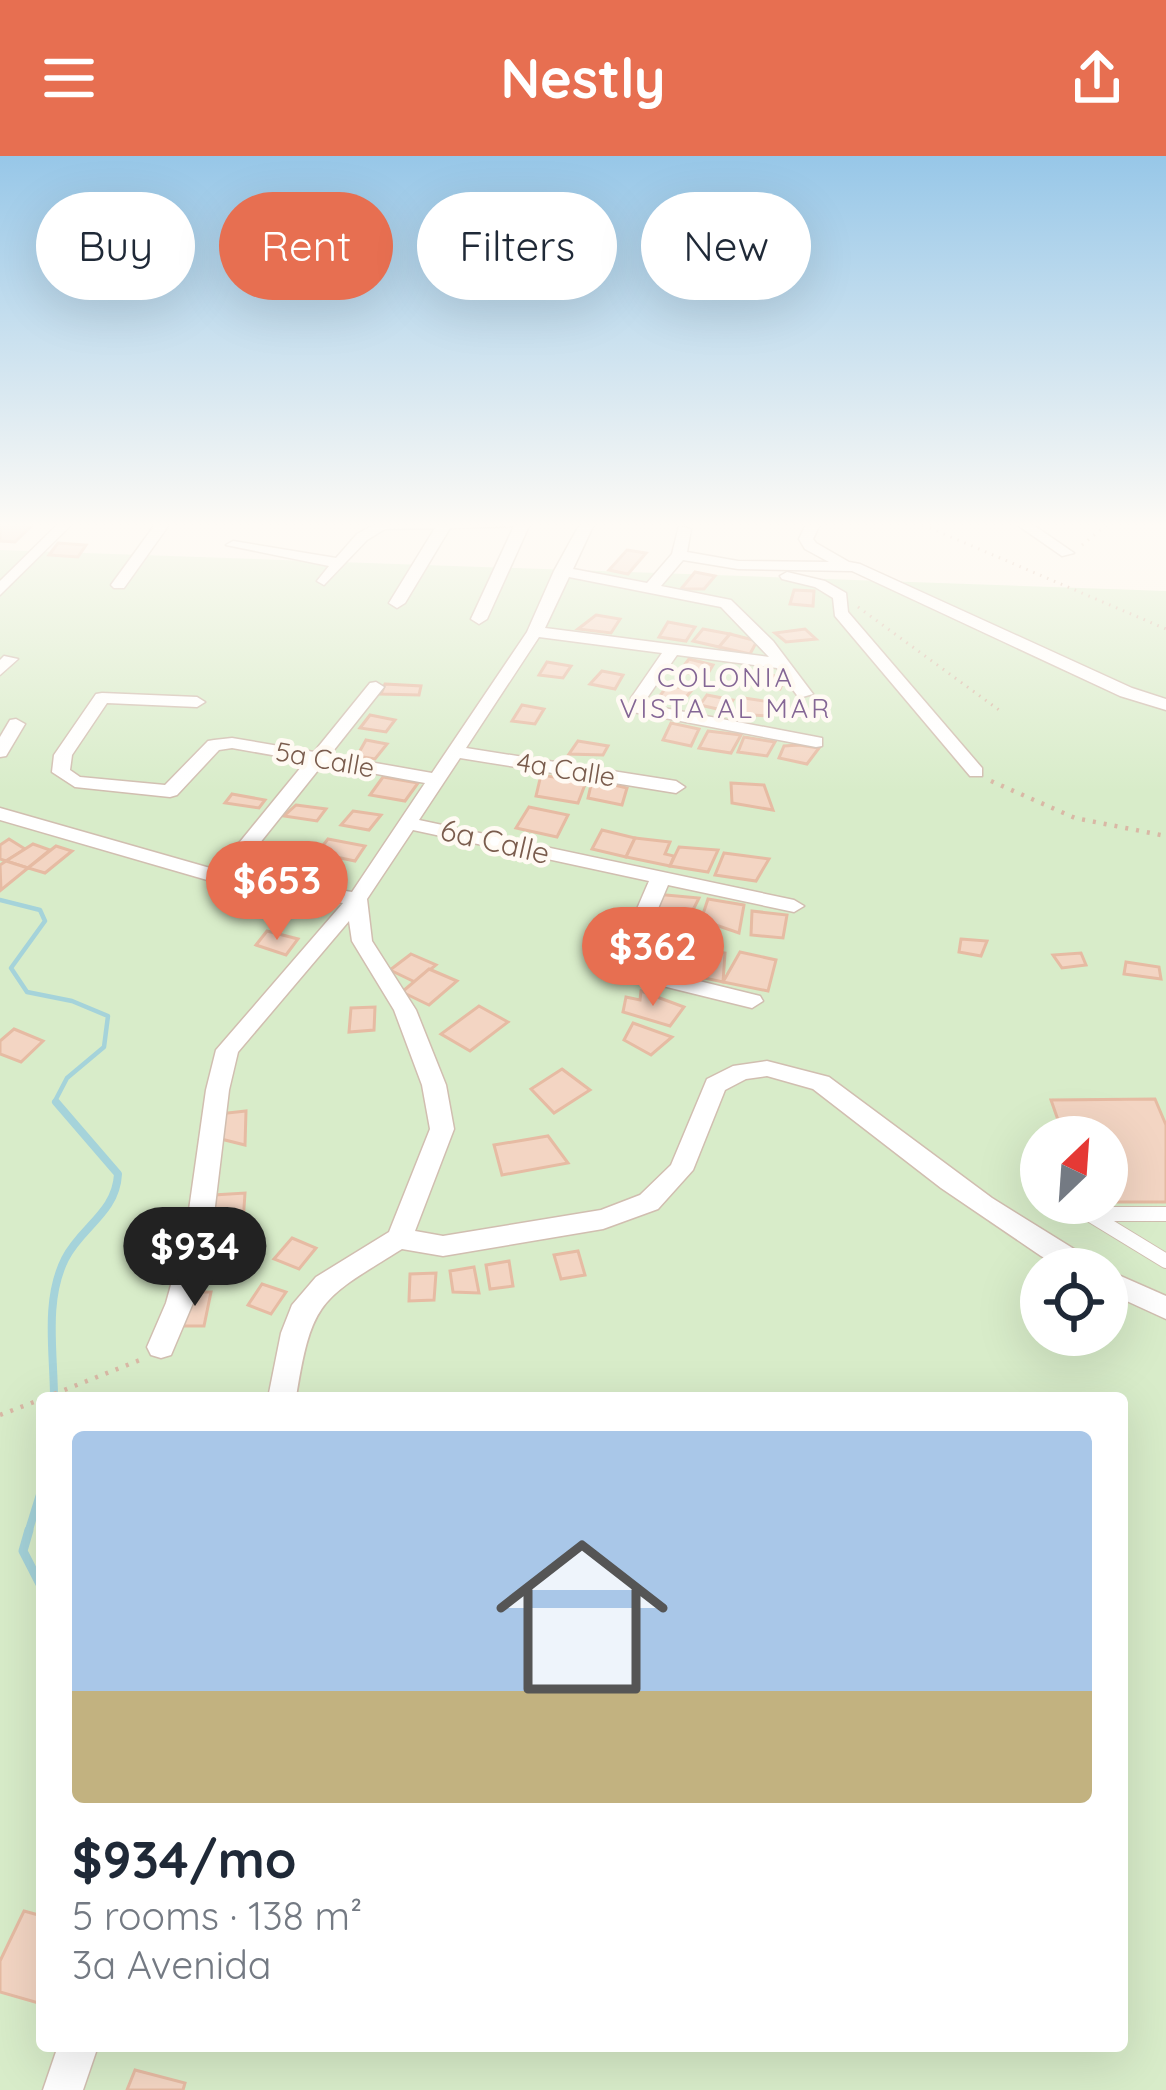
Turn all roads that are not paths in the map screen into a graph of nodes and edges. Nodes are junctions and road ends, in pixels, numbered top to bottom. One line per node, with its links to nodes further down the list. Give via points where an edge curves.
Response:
1 (481, 612): 6 (street)
2 (543, 612): 7 (street)
3 (735, 612): 9 (street)
4 (840, 612): 19 (street)
5 (953, 612): 13 (street)
6 (478, 619)
7 (535, 632): 8 (street); 17 (street)
8 (673, 650): 9 (street); 15 (street, via 637,704 649,713)
9 (782, 664): 11 (street)
10 (376, 687): 18 (street)
11 (805, 694)
12 (197, 702): 18 (street, 5a Calle, via 102,698 63,755 61,772 75,782 170,791 214,745)
13 (1166, 705)
14 (16, 724): 16 (street)
15 (816, 742)
16 (0, 752)
17 (456, 752): 20 (street); 21 (street, 4a Calle)
18 (314, 758): 20 (street, 5a Calle); 24 (street)
19 (976, 772)
20 (436, 779): 23 (street)
21 (676, 788)
22 (0, 814): 24 (street)
23 (408, 823): 25 (street, 6a Calle); 26 (street)
24 (221, 878): 26 (street)
25 (660, 879): 27 (street, 6a Calle); 28 (street, via 622,965)
26 (357, 899): 32 (street, via 362,941 405,1010 442,1129); 37 (street, via 227,1050 199,1223)
27 (794, 906)
28 (752, 1001)
29 (1128, 1212): 30 (lane)
30 (1166, 1214)
31 (1108, 1224): 34 (lane)
32 (399, 1238): 33 (street, via 443,1246 628,1212 681,1170 715,1085 729,1074 770,1067 821,1083); 38 (street, via 301,1306)
33 (1047, 1248)
34 (1166, 1261)
35 (1128, 1290): 36 (street)
36 (1166, 1308)
37 (161, 1347)
38 (283, 1392)
39 (76, 2052): 40 (street)
40 (63, 2090)

